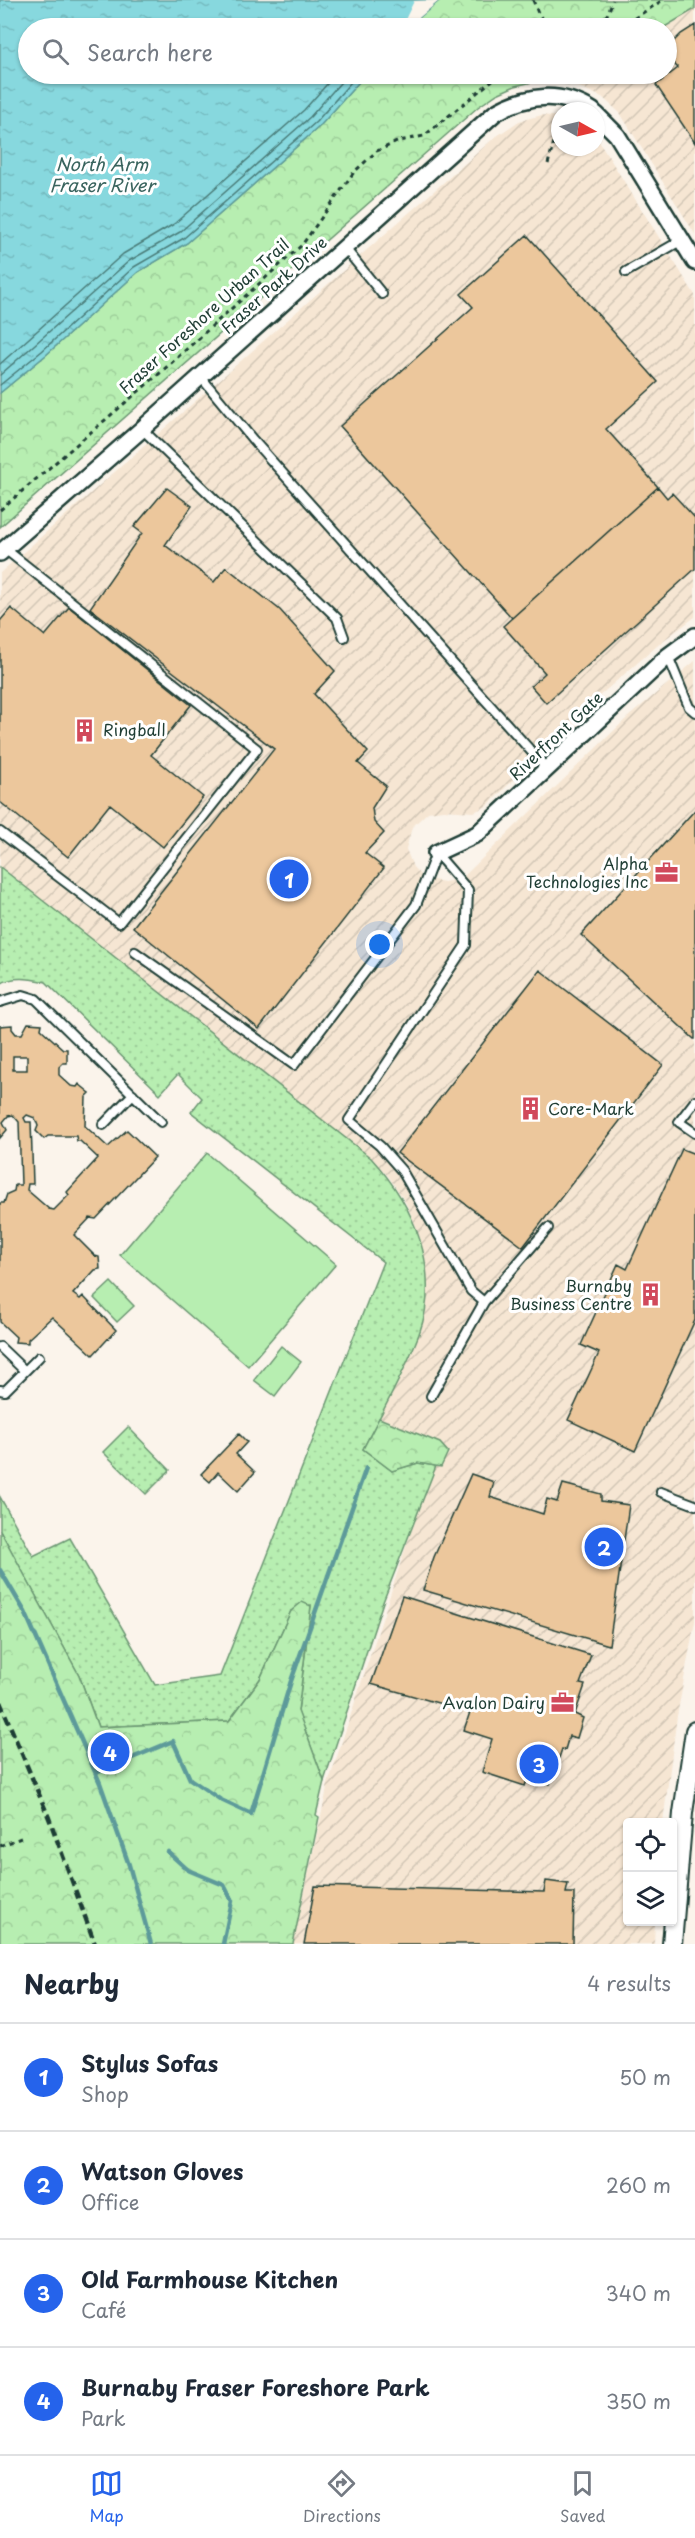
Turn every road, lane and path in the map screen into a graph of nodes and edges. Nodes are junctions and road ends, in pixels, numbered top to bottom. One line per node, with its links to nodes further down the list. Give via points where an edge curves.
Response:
1 (533, 0): 4 (path)
2 (613, 0): 5 (path)
3 (663, 0): 6 (path)
4 (541, 18)
5 (603, 18)
6 (635, 18)
7 (488, 84): 19 (path, Fraser Foreshore Urban Trail, via 424,136 377,151 354,172 302,245)
8 (576, 102): 13 (street, Fraser Park Drive, via 528,98 495,113)
9 (605, 123): 12 (street, Fraser Park Drive, via 617,135)
10 (551, 153): 11 (path)
11 (548, 164)
12 (682, 240): 14 (street, Fraser Park Drive); 15 (lane)
13 (344, 247): 16 (lane); 17 (street, Fraser Park Drive)
14 (695, 262)
15 (626, 272)
16 (382, 294)
17 (200, 376): 18 (street, Fraser Park Drive); 25 (lane)
18 (142, 429): 20 (street, Fraser Park Drive); 22 (lane, via 338,618)
19 (0, 510)
20 (2, 551): 26 (lane, via 257,749 119,923)
21 (695, 636): 23 (street, Riverfront Gate)
22 (344, 637)
23 (668, 656): 24 (lane, via 689,707); 25 (street, Riverfront Gate)
24 (695, 712)
25 (546, 769): 27 (street, Riverfront Gate, via 477,834)
26 (0, 832)
27 (436, 853): 28 (lane, via 416,905 294,1065); 36 (lane, via 468,890 466,945 349,1120 402,1171 471,1291)
28 (135, 952)
29 (0, 1002): 30 (lane, via 23,995 36,999)
30 (133, 1094): 32 (lane); 33 (lane)
31 (695, 1101): 34 (lane, via 679,1122)
32 (161, 1122)
33 (103, 1125)
34 (695, 1133)
35 (548, 1228): 36 (lane)
36 (484, 1302): 41 (lane)
37 (0, 1347): 39 (lane)
38 (39, 1357): 39 (lane)
39 (25, 1371): 40 (lane, via 5,1391)
40 (0, 1390)
41 (431, 1396)
42 (661, 1492): 43 (lane)
43 (695, 1505)
44 (695, 1731): 47 (street, via 679,1843)
45 (21, 1838): 46 (path)
46 (0, 1846)
47 (672, 1944)

